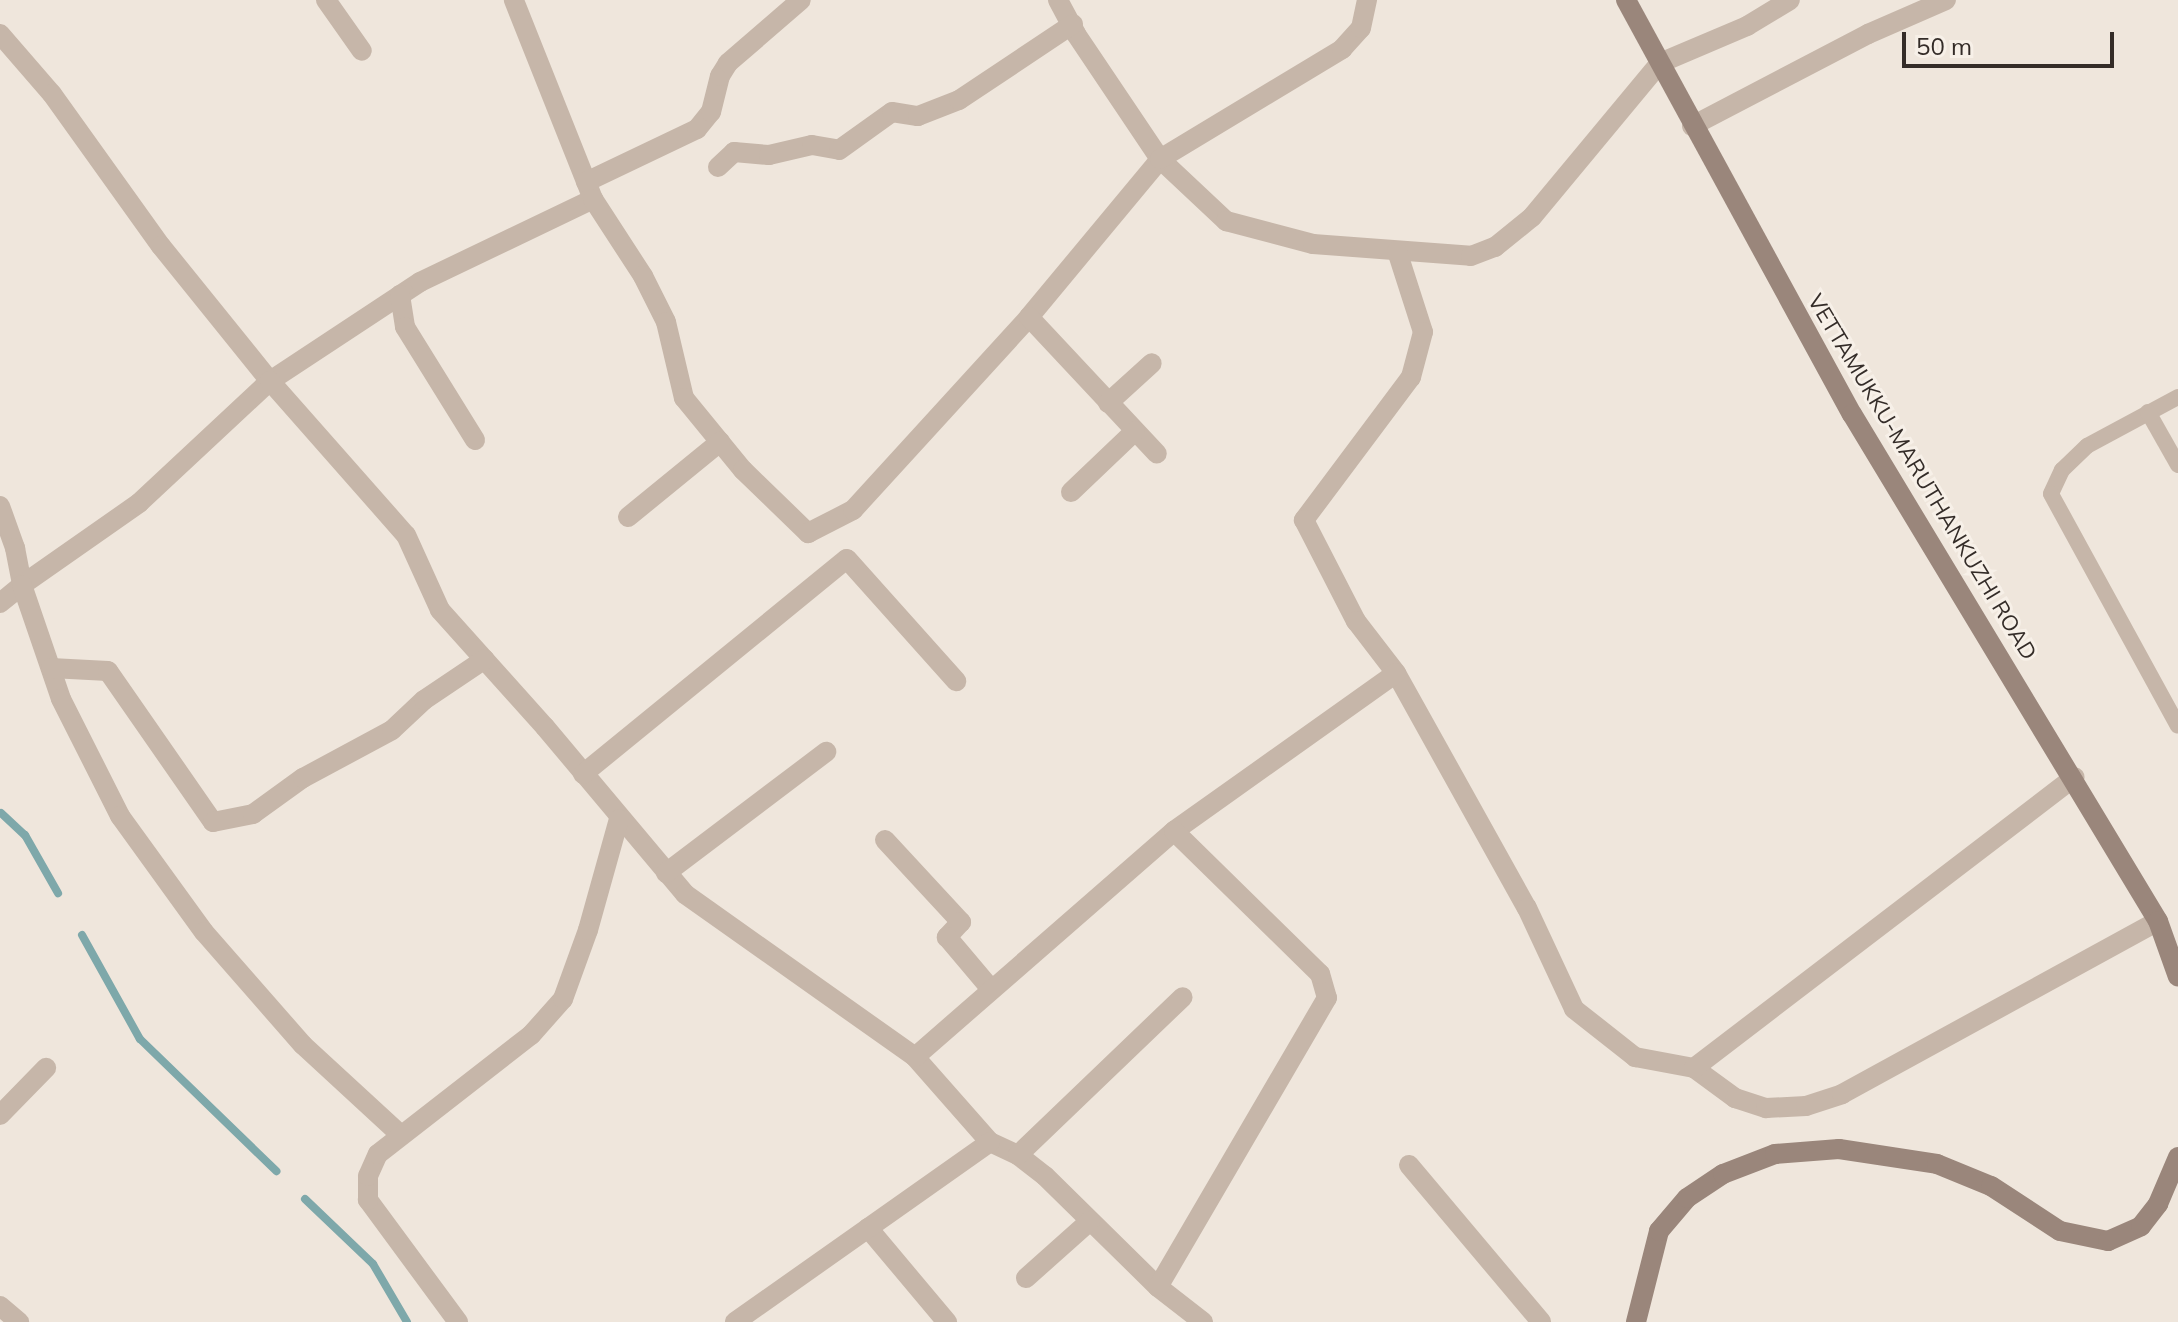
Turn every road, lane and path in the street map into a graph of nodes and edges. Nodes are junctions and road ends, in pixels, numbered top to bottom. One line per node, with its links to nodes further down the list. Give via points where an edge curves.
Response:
1 (326, 0): 11 (street)
2 (514, 0): 16 (street)
3 (801, 0): 16 (street, via 728,63 711,112 697,129)
4 (1058, 0): 9 (street)
5 (1367, 0): 14 (street, via 1361,28 1342,49)
6 (1626, 0): 12 (main road, VETTAMUKKU-MARUTHANKUZHI ROAD)
7 (1790, 0): 12 (street, via 1747,26)
8 (1946, 0): 13 (street, via 1868,34)
9 (1073, 24): 14 (street); 15 (street, via 959,100 918,116 892,112 839,150 812,145 769,155 734,152)
10 (0, 34): 21 (street, via 52,94 161,246)
11 (362, 51)
12 (1660, 63): 13 (main road, VETTAMUKKU-MARUTHANKUZHI ROAD); 17 (street, via 1532,217 1495,247 1471,256)
13 (1692, 126): 42 (main road, VETTAMUKKU-MARUTHANKUZHI ROAD, via 1852,414)
14 (1160, 159): 17 (street, via 1226,221 1313,244); 19 (street)
15 (718, 167)
16 (590, 191): 18 (street); 27 (street, via 666,322 684,398)
17 (1397, 251): 37 (street, via 1423,332 1411,377 1304,520 1356,621)
18 (400, 295): 21 (street); 26 (street, via 405,327)
19 (1029, 317): 23 (street); 27 (street, via 853,510 808,533)
20 (1152, 363): 23 (street)
21 (270, 381): 33 (street, via 139,503); 35 (street, via 406,535 440,610)
22 (2178, 397): 24 (lane)
23 (1108, 403): 25 (street)
24 (2148, 412): 29 (lane); 39 (lane, via 2087,446 2062,470 2051,494)
25 (1135, 431): 28 (street); 30 (street)
26 (475, 440)
27 (720, 442): 32 (street)
28 (1157, 454)
29 (2178, 465)
30 (1071, 492)
31 (0, 506): 33 (street)
32 (628, 517)
33 (22, 585): 34 (street); 36 (street)
34 (0, 603)
35 (485, 659): 36 (street, via 424,700 392,730 303,778 253,814 213,822 108,671); 41 (street)
36 (51, 668): 55 (street, via 61,699 120,816 204,932 303,1045)
37 (1396, 673): 44 (street); 53 (street, via 1527,908 1574,1009 1635,1057)
38 (956, 681): 41 (street, via 847,559)
39 (2178, 726)
40 (826, 752): 46 (street)
41 (583, 774): 43 (street)
42 (2074, 777): 47 (main road, VETTAMUKKU-MARUTHANKUZHI ROAD); 53 (street)
43 (619, 819): 46 (street); 55 (street, via 563,999 520,1044)
44 (1174, 831): 49 (street); 63 (street, via 1320,974 1327,998)
45 (885, 840): 49 (street, via 961,922 947,937)
46 (666, 873): 51 (street, via 685,894)
47 (2158, 921): 48 (main road, VETTAMUKKU-MARUTHANKUZHI ROAD); 53 (street, via 1842,1094 1806,1106 1766,1108 1735,1098)
48 (2178, 977)
49 (991, 989): 51 (street)
50 (1183, 997): 57 (street)
51 (915, 1057): 56 (street)
52 (46, 1068): 54 (street)
53 (1694, 1068)
54 (0, 1115)
55 (401, 1135): 66 (street, via 378,1154 368,1176 368,1200)
56 (990, 1142): 57 (street); 61 (street)
57 (1018, 1155): 60 (street)
58 (2178, 1157): 71 (main road, via 2158,1204 2141,1226 2108,1241 2060,1231 1991,1186 1937,1164 1839,1149 1775,1154 1711,1182 1687,1198 1659,1231)
59 (1409, 1165): 70 (street)
60 (1090, 1221): 62 (street); 63 (street)
61 (868, 1228): 67 (street); 68 (street)
62 (1026, 1278)
63 (1158, 1287): 69 (street)
64 (0, 1306): 65 (street)
65 (19, 1322)
66 (458, 1322)
67 (735, 1322)
68 (947, 1322)
69 (1203, 1322)
70 (1541, 1322)
71 (1636, 1322)

